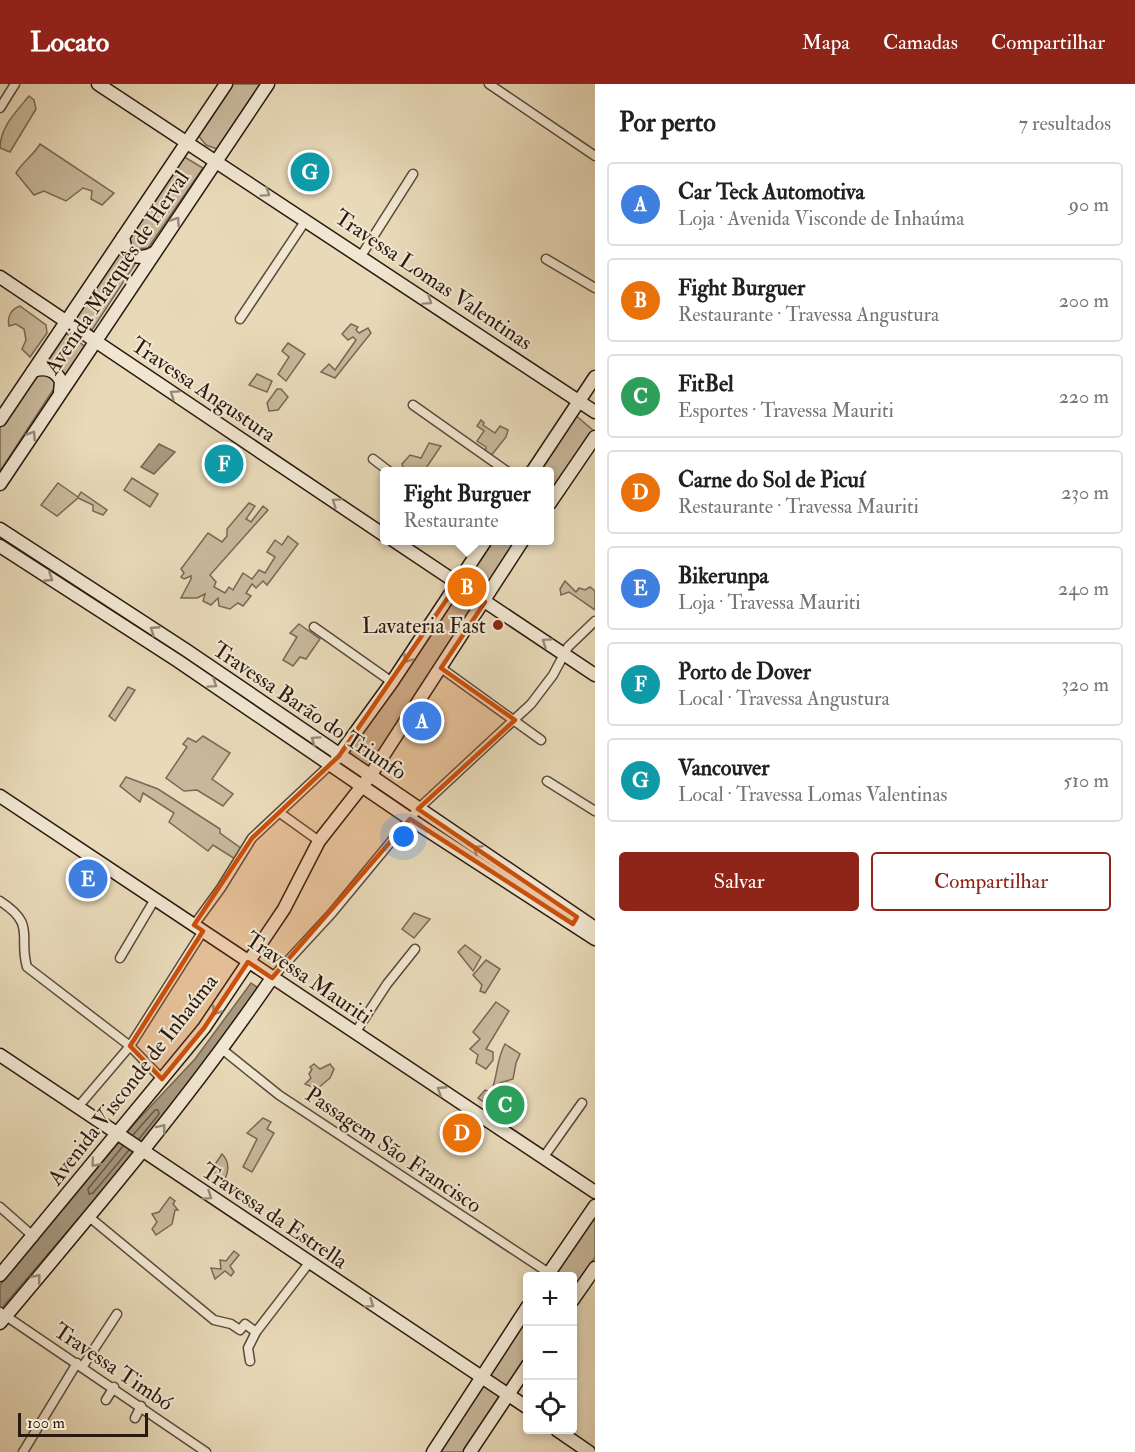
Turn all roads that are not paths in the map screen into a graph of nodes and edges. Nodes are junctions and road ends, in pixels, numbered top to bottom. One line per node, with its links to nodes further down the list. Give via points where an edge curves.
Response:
1 (15, 84): 6 (street)
2 (98, 84): 7 (street, Travessa Lomas Valentinas)
3 (225, 84): 7 (street, Avenida Marquês de Herval)
4 (268, 84): 9 (street, Avenida Marquês de Herval)
5 (489, 84): 8 (street)
6 (0, 108)
7 (188, 142): 9 (street, Travessa Lomas Valentinas); 12 (street, Avenida Marquês de Herval)
8 (595, 156)
9 (217, 160): 11 (street, Travessa Lomas Valentinas, one-way to 11); 13 (street, Avenida Marquês de Herval, one-way to 9)
10 (413, 174): 14 (street)
11 (306, 220): 14 (street, Travessa Lomas Valentinas); 18 (street)
12 (123, 237): 13 (street, via 130,254 141,257); 19 (street, Avenida Marquês de Herval)
13 (154, 253): 20 (street, Avenida Marquês de Herval)
14 (362, 256): 24 (street, Travessa Lomas Valentinas, one-way to 24)
15 (546, 259): 17 (street)
16 (0, 277): 19 (street, Travessa Angustura)
17 (595, 288)
18 (240, 319)
19 (66, 321): 20 (street, Travessa Angustura); 21 (street, Avenida Marquês de Herval)
20 (94, 341): 23 (street, Avenida Marquês de Herval); 36 (street, Travessa Angustura, one-way to 20)
21 (33, 371): 23 (street, via 48,369 57,374); 27 (street, Avenida Marquês de Herval)
22 (595, 377): 24 (street)
23 (60, 394): 33 (street, Avenida Marquês de Herval, one-way to 23)
24 (579, 401): 26 (street, Travessa Lomas Valentinas); 32 (street)
25 (413, 405): 31 (street)
26 (595, 412)
27 (0, 420)
28 (595, 437): 34 (street)
29 (373, 459): 30 (street)
30 (384, 467)
31 (502, 467)
32 (535, 467)
33 (0, 484)
34 (554, 495)
35 (0, 529): 45 (street, Travessa Barão do Triunfo, one-way to 35)
36 (380, 532)
37 (401, 545): 41 (street)
38 (483, 545): 41 (street)
39 (520, 545): 42 (street, Avenida Visconde de Inhaúma)
40 (0, 546): 47 (street, Travessa Barão do Triunfo, one-way to 47)
41 (458, 583): 42 (street); 50 (street, one-way to 50)
42 (485, 602): 46 (street, one-way to 42); 48 (street, Avenida Visconde de Inhaúma)
43 (595, 621): 46 (street)
44 (314, 627): 50 (street)
45 (186, 650): 47 (street); 53 (street, Travessa Barão do Triunfo, one-way to 45)
46 (565, 654): 49 (street); 51 (street, via 540,693)
47 (178, 660): 53 (street, Travessa Barão do Triunfo, one-way to 53)
48 (441, 668): 51 (street); 54 (street, Avenida Visconde de Inhaúma)
49 (595, 675)
50 (392, 682): 53 (street)
51 (515, 720): 52 (street); 59 (street)
52 (541, 740)
53 (336, 759): 54 (street, Travessa Barão do Triunfo); 58 (street)
54 (366, 781): 59 (street, Travessa Barão do Triunfo); 60 (street, Avenida Visconde de Inhaúma)
55 (547, 781): 57 (street)
56 (0, 796): 61 (street, Travessa Mauriti)
57 (595, 811)
58 (280, 813): 60 (street); 64 (street, via 252,838)
59 (414, 814): 63 (street, Travessa Barão do Triunfo); 69 (street, via 332,913)
60 (319, 842): 69 (street, Avenida Visconde de Inhaúma, via 284,909)
61 (155, 899): 64 (street, Travessa Mauriti); 68 (street)
62 (0, 901): 71 (street, via 19,918 26,933 27,967)
63 (568, 920): 65 (street, Travessa Barão do Triunfo); 66 (street, Travessa Barão do Triunfo)
64 (199, 928): 69 (street, Travessa Mauriti); 71 (street)
65 (595, 928)
66 (595, 939)
67 (415, 949): 70 (street)
68 (120, 958)
69 (261, 971): 70 (street, Travessa Mauriti); 72 (street, Avenida Visconde de Inhaúma); 74 (street, Avenida Visconde de Inhaúma, one-way to 74, via 204,1028)
70 (355, 1033): 79 (street, Travessa Mauriti, one-way to 70)
71 (130, 1046): 74 (street); 76 (street)
72 (223, 1050): 78 (street, Avenida Visconde de Inhaúma, one-way to 72); 88 (street, Passagem São Francisco, via 279,1095)
73 (0, 1055): 76 (street, Travessa da Estrella)
74 (162, 1079): 77 (street, Avenida Visconde de Inhaúma)
75 (582, 1103): 79 (street)
76 (78, 1107): 77 (street, Travessa da Estrella)
77 (119, 1135): 78 (street, Travessa da Estrella); 85 (street, Avenida Visconde de Inhaúma, one-way to 85)
78 (142, 1152): 83 (street, Avenida Visconde de Inhaúma); 86 (street, Travessa da Estrella, one-way to 86)
79 (543, 1158): 80 (street, Travessa Mauriti)
80 (595, 1192)
81 (595, 1206): 84 (street)
82 (0, 1207): 85 (street)
83 (88, 1216): 94 (street, Avenida Visconde de Inhaúma, one-way to 83); 95 (street, via 214,1320 240,1330 245,1323)
84 (589, 1224): 89 (street)
85 (34, 1237): 90 (street, Avenida Visconde de Inhaúma)
86 (309, 1263): 95 (street); 99 (street, Travessa da Estrella, one-way to 99)
87 (595, 1268): 91 (street)
88 (544, 1272)
89 (550, 1272)
90 (0, 1275)
91 (577, 1294)
92 (117, 1314): 97 (street)
93 (523, 1314): 99 (street)
94 (2, 1317): 97 (street, Travessa Timbó)
95 (256, 1332): 96 (street, via 248,1348)
96 (250, 1361)
97 (80, 1365): 100 (street, Travessa Timbó); 107 (street)
98 (523, 1372): 101 (street)
99 (481, 1378): 101 (street, Travessa da Estrella); 109 (street)
100 (114, 1387): 102 (street); 104 (street, Travessa Timbó)
101 (508, 1395): 103 (street, Travessa da Estrella); 110 (street)
102 (106, 1400)
103 (523, 1405)
104 (141, 1406): 105 (street); 108 (street, Travessa Timbó)
105 (135, 1418)
106 (563, 1434): 111 (street)
107 (23, 1452)
108 (206, 1452)
109 (432, 1452)
110 (470, 1452)
111 (589, 1452)

